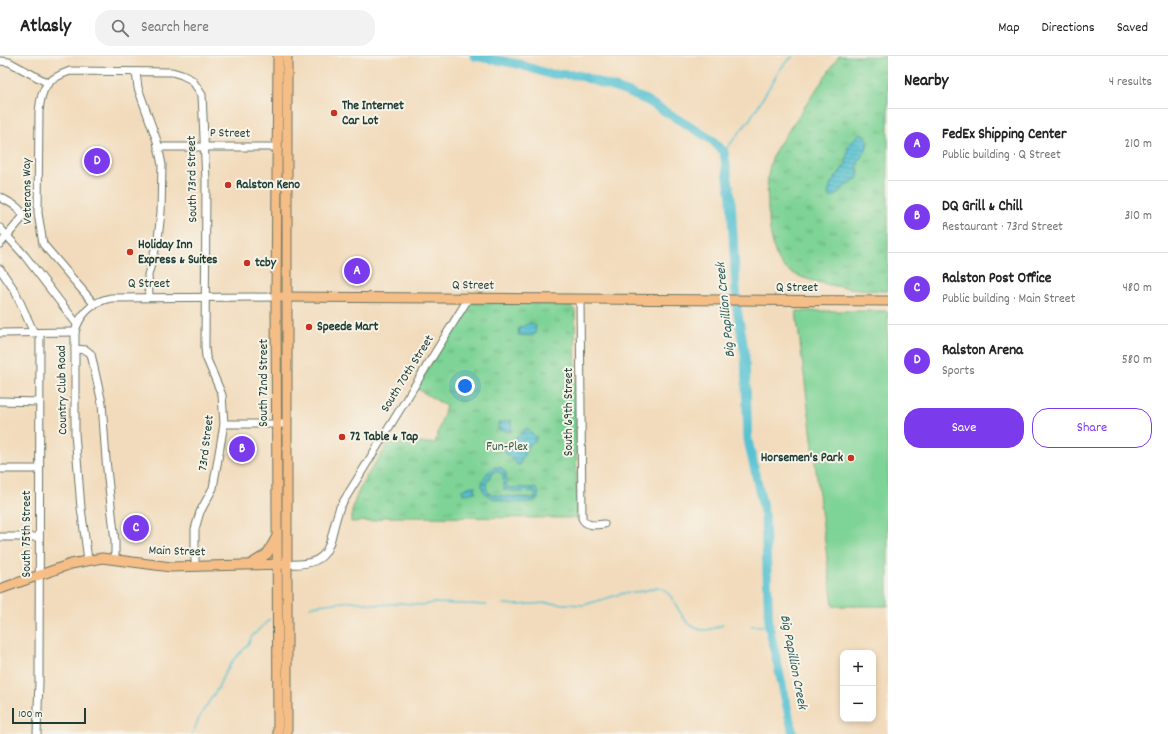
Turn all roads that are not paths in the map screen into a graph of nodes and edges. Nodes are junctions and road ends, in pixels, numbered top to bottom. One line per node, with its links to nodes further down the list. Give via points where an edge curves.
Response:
1 (278, 56): 8 (main road, South 72nd Street)
2 (287, 56): 9 (main road, South 72nd Street)
3 (0, 61): 5 (street, via 9,62)
4 (136, 72): 5 (street, via 70,71); 6 (street, South 73rd Street, via 177,74 192,80 202,95); 7 (street, via 138,88)
5 (48, 82): 22 (street, Veterans Way, via 41,95 39,112 40,233 43,244)
6 (205, 146): 7 (street, P Street); 8 (street, P Street); 15 (street, South 73rd Street)
7 (158, 147): 18 (street, via 162,165 161,212 158,239 148,275)
8 (277, 147): 9 (main road, via 280,152 281,180); 16 (main road, South 72nd Street)
9 (286, 190): 17 (main road, South 72nd Street)
10 (0, 197): 12 (street, via 23,214 21,221)
11 (0, 228): 12 (street)
12 (8, 236): 13 (street); 23 (street)
13 (0, 244)
14 (0, 269): 26 (street)
15 (205, 297): 16 (street, Q Street); 18 (street, Q Street); 30 (street, 73rd Street, via 206,357 222,395)
16 (276, 297): 17 (main road, Q Street); 31 (main road, South 72nd Street)
17 (286, 297): 19 (main road, Q Street); 31 (main road, South 72nd Street)
18 (149, 298): 22 (street, Q Street, via 111,298)
19 (468, 299): 20 (main road, Q Street); 41 (street, South 70th Street, via 340,507 326,552 309,563)
20 (580, 300): 21 (main road, Q Street); 34 (street, South 69th Street, via 582,518 585,523)
21 (888, 301)
22 (95, 305): 23 (street, Q Street)
23 (77, 324): 24 (street, Q Street)
24 (74, 332): 26 (street, Country Club Road); 27 (street, Country Club Road)
25 (0, 333): 26 (street, Country Club Road)
26 (37, 333): 29 (street, South 75th Street)
27 (75, 349): 38 (street, via 86,350 91,354 100,391); 39 (street, Country Club Road, via 75,433)
28 (0, 401): 29 (street)
29 (39, 402): 33 (street, South 75th Street)
30 (224, 424): 31 (street); 42 (street, 73rd Street, via 213,488 200,512 195,529)
31 (282, 424): 35 (main road, South 72nd Street); 41 (main road, South 72nd Street)
32 (0, 469): 33 (street)
33 (39, 469): 37 (street, South 75th Street)
34 (604, 524)
35 (277, 535): 40 (main road, via 267,554); 41 (main road, South 72nd Street)
36 (0, 537): 37 (street)
37 (39, 537): 43 (street, South 75th Street)
38 (115, 559): 39 (main road, Main Street); 42 (main road, Main Street, via 161,567)
39 (88, 560): 43 (main road, Main Street)
40 (252, 564): 41 (main road, Main Street); 42 (main road, Main Street)
41 (282, 564): 46 (main road, South 72nd Street); 47 (main road, South 72nd Street)
42 (195, 567)
43 (39, 575): 44 (main road, Main Street); 45 (street, South 75th Street)
44 (0, 589)
45 (37, 734)
46 (278, 734)
47 (287, 734)

